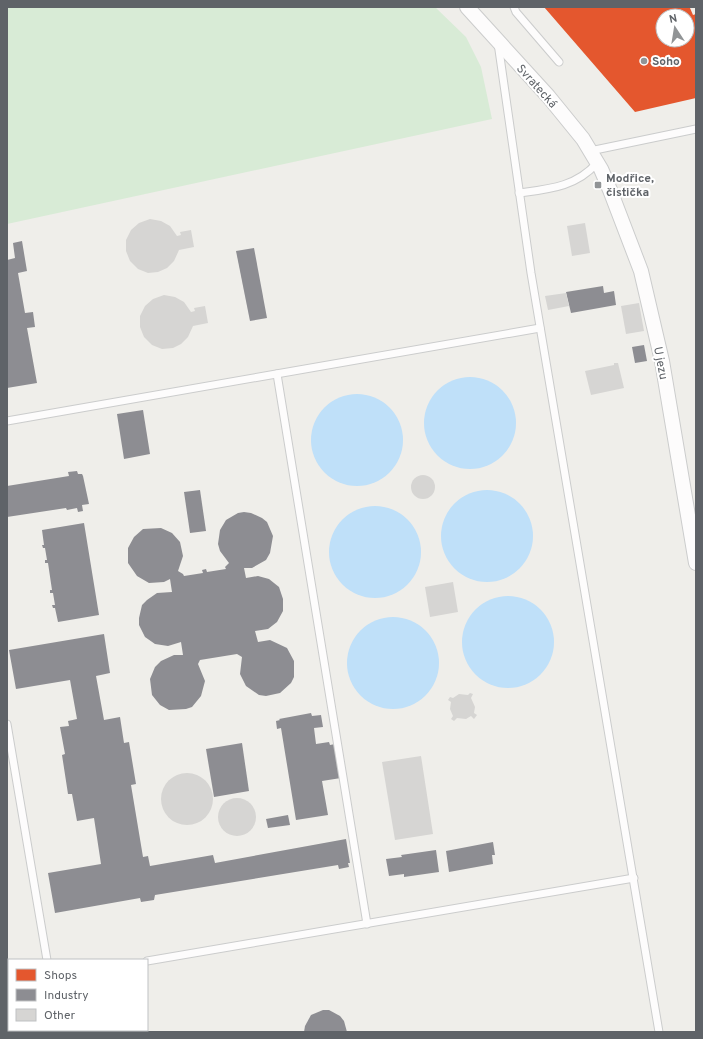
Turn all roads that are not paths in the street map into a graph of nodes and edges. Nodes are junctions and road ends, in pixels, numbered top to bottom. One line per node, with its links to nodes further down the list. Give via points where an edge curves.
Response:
1 (467, 7): 3 (street, Svratecká)
2 (514, 7): 4 (lane)
3 (497, 41): 6 (street, Svratecká, via 548,96); 8 (lane)
4 (559, 62)
5 (696, 128): 6 (lane)
6 (590, 150): 7 (street, Svratecká)
7 (599, 166): 8 (lane, via 573,182 549,189); 12 (street, U jezu, via 641,271 662,361)
8 (519, 193): 9 (lane)
9 (540, 328): 10 (lane); 14 (lane)
10 (277, 374): 11 (lane); 15 (lane)
11 (7, 421)
12 (696, 563)
13 (7, 724): 16 (lane)
14 (634, 878): 15 (lane); 18 (lane)
15 (367, 924): 17 (lane)
16 (47, 959)
17 (148, 961)
18 (660, 1032)

